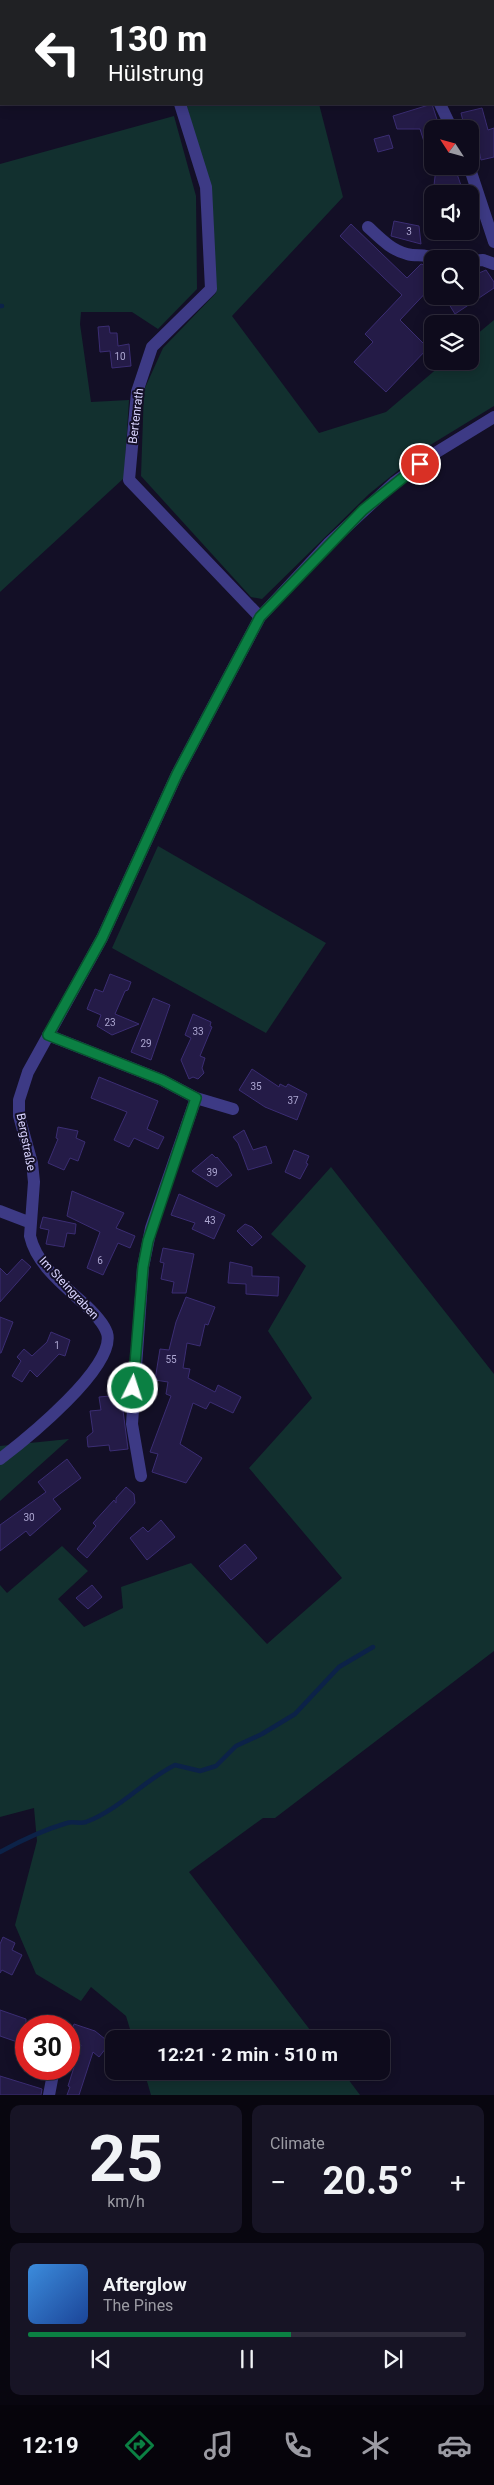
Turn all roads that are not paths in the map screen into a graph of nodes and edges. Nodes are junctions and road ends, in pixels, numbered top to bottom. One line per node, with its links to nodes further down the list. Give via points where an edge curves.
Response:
1 (180, 105): 11 (street, Bertenrath, via 206,187 211,289 152,347 137,392 129,480)
2 (440, 105): 3 (street)
3 (448, 120)
4 (472, 175): 6 (street)
5 (368, 227): 7 (street, via 390,247 408,255)
6 (494, 242)
7 (424, 255)
8 (479, 260): 9 (street)
9 (494, 264)
10 (494, 417): 11 (street, Bergstraße, via 395,482 328,544)
11 (260, 617): 12 (street, Bergstraße, via 177,774 102,938)
12 (48, 1035): 13 (street, via 162,1080); 16 (street, Bergstraße, via 28,1072 19,1100 19,1116 34,1182)
13 (196, 1098): 14 (street); 18 (street, via 151,1228 143,1267 132,1424)
14 (233, 1109)
15 (0, 1211): 16 (street)
16 (31, 1223): 17 (street, Im Steingraben, via 32,1245 39,1258 102,1323 107,1333 107,1347 103,1358 82,1385)
17 (0, 1459)
18 (141, 1476)
19 (52, 2080): 20 (street)
20 (49, 2095)

